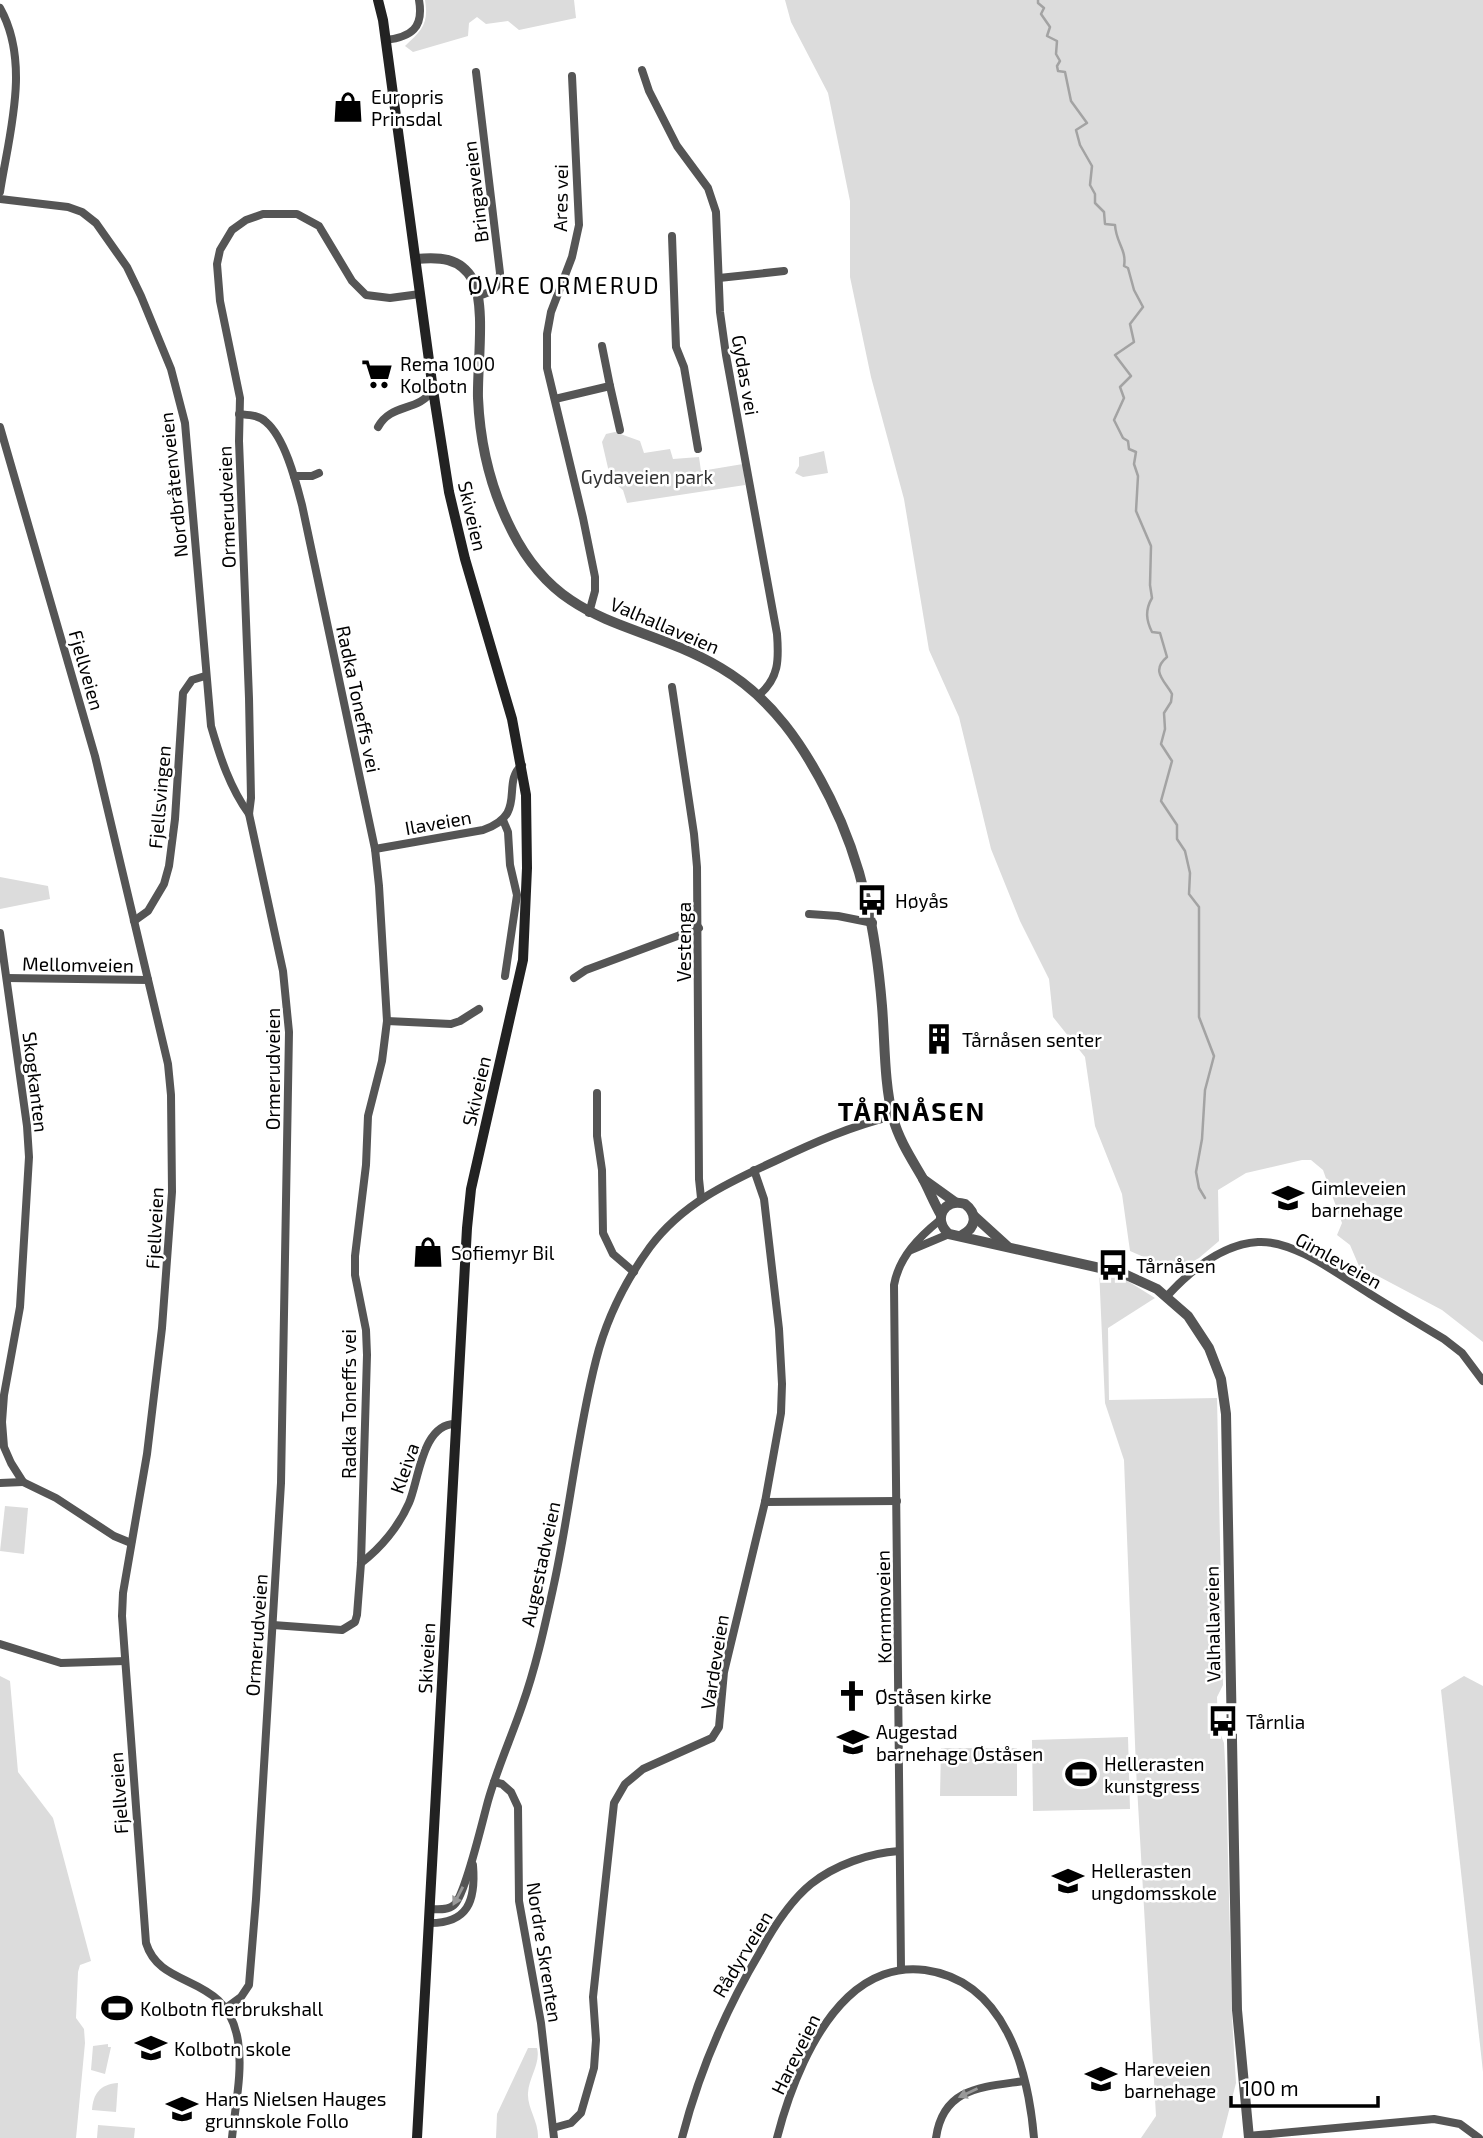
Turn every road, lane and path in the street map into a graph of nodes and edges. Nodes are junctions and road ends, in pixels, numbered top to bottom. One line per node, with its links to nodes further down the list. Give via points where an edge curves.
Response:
1 (378, 0): 5 (main road)
2 (385, 0): 5 (main road)
3 (419, 0): 6 (street, via 420,18 413,31)
4 (0, 8): 10 (street, via 12,37 16,66)
5 (383, 20): 6 (main road, Skiveien)
6 (386, 40): 13 (main road, Skiveien)
7 (642, 70): 15 (street, Gydas vei, via 677,146 708,188 716,212)
8 (476, 72): 17 (street, Bringaveien, via 500,273 493,291)
9 (572, 76): 21 (street, Ares vei, via 579,225 547,334 547,368)
10 (0, 192)
11 (0, 200): 30 (street, Nordbråtenveien, via 82,212 109,241 141,296 171,369 185,424)
12 (672, 236): 26 (street, via 676,348 684,367)
13 (416, 259): 16 (main road, Skiveien); 17 (street, via 441,257 458,264 471,277)
14 (784, 271): 15 (street)
15 (719, 278): 32 (street, Gydas vei, via 726,355 777,634 774,677)
16 (420, 295): 20 (main road, Skiveien); 22 (street, Ormerudveien, via 366,295 352,281 322,230 302,216 263,214 239,224 220,250 217,274 239,385)
17 (478, 296): 29 (street, Valhallaveien, via 479,409 492,482 527,556 553,586)
18 (602, 346): 19 (street)
19 (610, 386): 21 (street); 25 (street)
20 (433, 390): 24 (street, via 428,398 383,417); 33 (main road, Skiveien, via 456,526)
21 (555, 399): 29 (street, Ares vei, via 595,578)
22 (239, 414): 28 (street, Radka Toneffs vei, via 267,422); 34 (street, Ormerudveien, via 249,698)
23 (0, 427): 38 (street, Fjellveien, via 95,756)
24 (378, 427)
25 (620, 430)
26 (698, 449)
27 (319, 473): 28 (street)
28 (294, 476): 36 (street, Radka Toneffs vei)
29 (589, 612): 32 (street, Valhallaveien, via 695,654)
30 (205, 676): 34 (street, Nordbråtenveien, via 219,755); 38 (street, Fjellsvingen, via 192,680 183,693 175,819 164,884 148,911)
31 (672, 687): 40 (street, Vestenga, via 694,834)
32 (759, 695): 39 (street, Valhallaveien, via 800,744 831,800 857,863)
33 (522, 765): 35 (street, via 516,770); 63 (main road, Skiveien, via 527,831 523,960 471,1189)
34 (248, 814): 70 (street, Ormerudveien, via 289,1011 283,1401)
35 (503, 820): 36 (street, Ilaveien, via 483,830); 42 (street, via 517,895)
36 (375, 849): 47 (street, Radka Toneffs vei)
37 (809, 914): 39 (street)
38 (134, 921): 45 (street, Fjellveien)
39 (873, 923): 49 (street, Valhallaveien)
40 (699, 928): 44 (street); 52 (street, Vestenga)
41 (0, 933): 43 (street, Skogkanten)
42 (505, 976)
43 (8, 978): 45 (street, Mellomveien); 64 (street, Skogkanten, via 29,1157 20,1307 2,1422 4,1447)
44 (574, 978)
45 (148, 981): 68 (street, Fjellveien, via 168,1063 172,1192 155,1394)
46 (479, 1009): 47 (street, via 451,1024)
47 (387, 1021): 69 (street, Radka Toneffs vei, via 368,1116 355,1256 367,1355)
48 (597, 1093): 60 (street, via 603,1233 611,1251)
49 (893, 1116): 50 (street, Augestadveien, via 836,1133); 51 (street, Valhallaveien)
50 (754, 1170): 52 (street, Augestadveien); 67 (street, Vardeveien, via 764,1199 782,1384)
51 (923, 1179): 53 (street, Valhallaveien); 55 (street, Valhallaveien)
52 (701, 1198): 60 (street, Augestadveien, via 673,1220)
53 (955, 1202): 54 (street, via 965,1204); 55 (street)
54 (974, 1216): 57 (street, via 971,1228); 58 (street, Valhallaveien)
55 (941, 1217): 56 (street); 59 (street, Kornmoveien)
56 (949, 1234): 57 (street); 59 (street)
57 (962, 1235): 58 (street, Valhallaveien)
58 (1007, 1246): 61 (street, Valhallaveien, via 1122,1273)
59 (911, 1250): 66 (street, Kornmoveien, via 894,1285)
60 (634, 1272): 73 (street, Augestadveien, via 609,1320 596,1360 540,1642)
61 (1167, 1296): 62 (street, Gimleveien, via 1224,1252 1258,1242 1280,1245 1314,1260 1444,1339 1462,1353); 82 (street, Valhallaveien, via 1205,1340 1224,1398 1237,2003)
62 (1483, 1381)
63 (456, 1424): 69 (street, Kleiva, via 436,1431 405,1511 380,1548); 76 (main road, Skiveien)
64 (23, 1482): 65 (street); 68 (street)
65 (0, 1483)
66 (897, 1501): 67 (street); 74 (street, Kornmoveien)
67 (765, 1502): 81 (street, Vardeveien, via 724,1672 717,1733 643,1769 625,1784 614,1803 593,1997 594,2068 581,2112 571,2123)
68 (131, 1543): 72 (street, Fjellveien, via 123,1593)
69 (361, 1563): 70 (street, Radka Toneffs vei, via 357,1615 349,1627)
70 (274, 1625): 79 (street, Ormerudveien, via 249,1980 241,1997)
71 (0, 1644): 72 (street, via 61,1663)
72 (125, 1661): 79 (street, Fjellveien, via 146,1943 163,1968 205,1989)
73 (494, 1782): 75 (street, Augestadveien); 81 (street, Nordre Skrenten, via 511,1792 518,1807 520,1912 541,2024)
74 (899, 1851): 78 (street, Kornmoveien); 86 (street, Rådyrveien, via 845,1864 810,1885 776,1924 725,2013)
75 (472, 1863): 76 (street, Augestadveien, one-way to 76, via 454,1906); 77 (street, Augestadveien, via 473,1890 464,1912 449,1922)
76 (429, 1909): 77 (main road, Skiveien)
77 (428, 1923): 84 (main road, Skiveien)
78 (901, 1969): 80 (street, Hareveien, via 947,1975 986,1999 1004,2025); 87 (street, Hareveien, via 867,1983 834,2011 791,2092)
79 (226, 2008): 83 (street, via 239,2053)
80 (1024, 2081): 88 (street, one-way to 88, via 962,2094 943,2115); 89 (street, Hareveien)
81 (553, 2128): 85 (street, Nordre Skrenten)
82 (1248, 2137): 90 (street, via 1441,2119 1463,2125)
83 (232, 2138)
84 (417, 2138)
85 (554, 2138)
86 (682, 2138)
87 (777, 2138)
88 (936, 2138)
89 (1034, 2138)
90 (1479, 2138)

